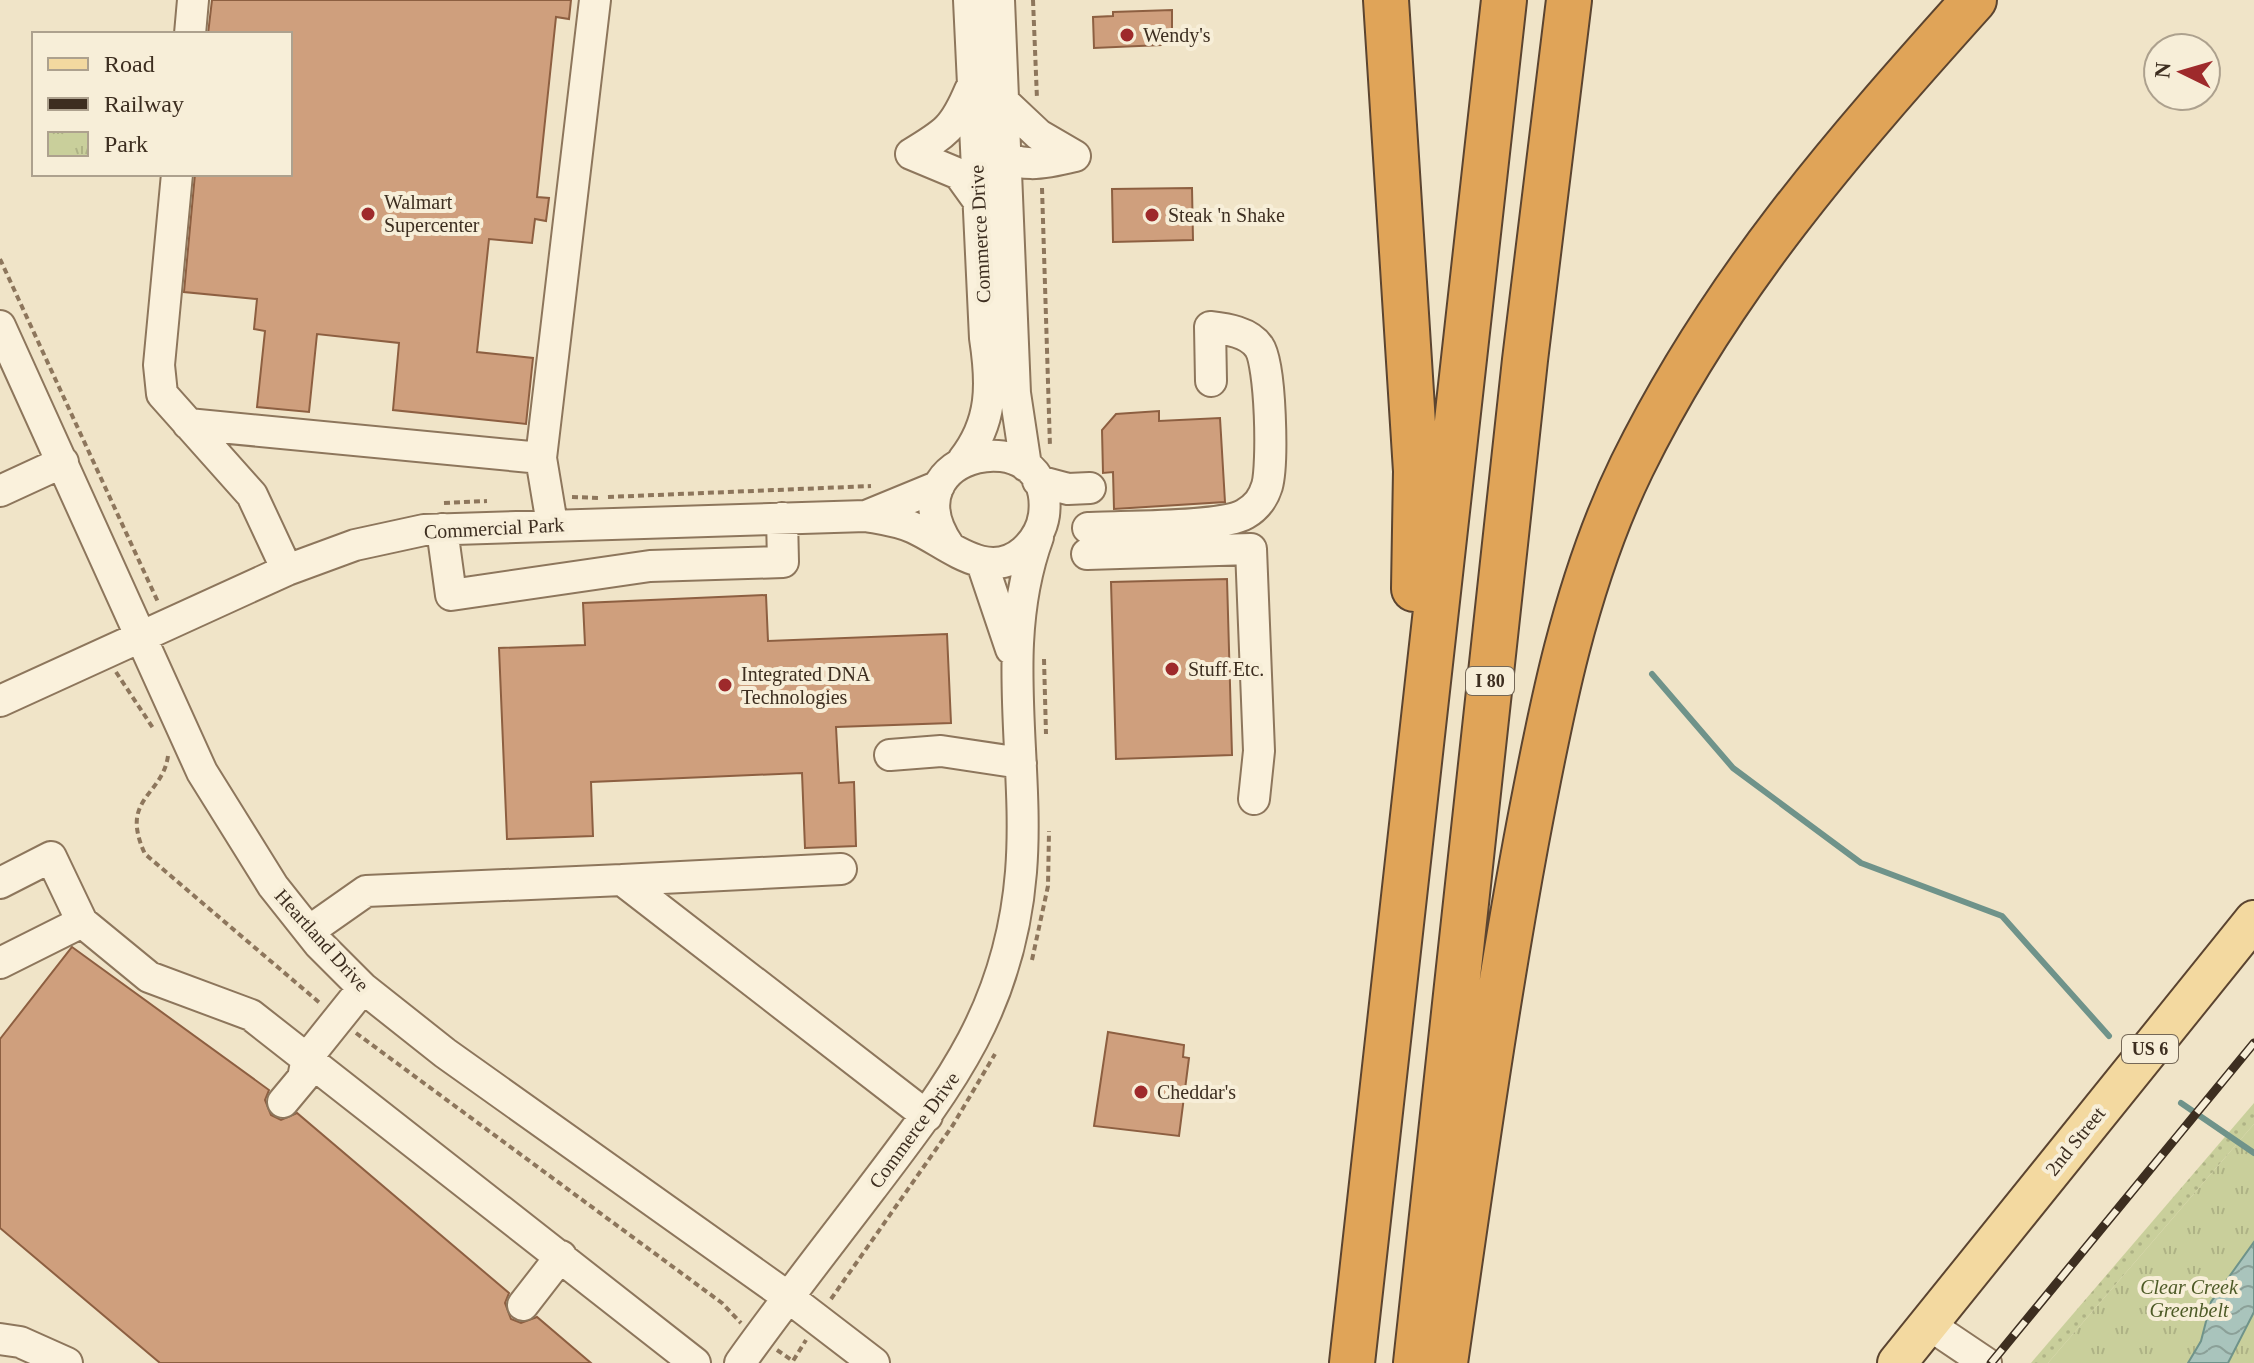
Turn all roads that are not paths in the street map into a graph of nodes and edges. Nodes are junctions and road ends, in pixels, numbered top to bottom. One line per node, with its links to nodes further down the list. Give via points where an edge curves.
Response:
1 (193, 0): 9 (street)
2 (595, 0): 19 (street)
3 (969, 0): 10 (street, Commerce Drive)
4 (999, 0): 11 (street, Commerce Drive)
5 (1386, 0): 47 (highway, via 1416,471)
6 (1504, 0): 47 (highway)
7 (1569, 0): 62 (highway, I 80)
8 (1974, 0): 63 (highway, via 1844,145 1745,273 1664,405 1597,549 1543,753 1495,1006)
9 (190, 32)
10 (973, 84): 12 (street, Commerce Drive); 15 (street, via 948,133 911,154 959,174)
11 (1004, 102): 13 (street, Commerce Drive); 13 (street, via 1030,129 1075,156 1041,165)
12 (975, 134): 13 (street); 15 (street, Commerce Drive)
13 (1007, 161): 22 (street, Commerce Drive, via 1015,393)
14 (177, 176): 18 (street, via 159,365 162,394)
15 (977, 199): 20 (street, Commerce Drive, via 990,401 976,444)
16 (0, 326): 21 (street, Heartland Drive)
17 (1211, 381): 27 (street, via 1210,327 1231,329 1259,347 1266,362 1269,455 1268,484 1259,503 1233,519)
18 (188, 424): 19 (street); 33 (street, via 252,495)
19 (541, 458): 28 (street)
20 (963, 460): 22 (street, via 995,453); 23 (street)
21 (63, 462): 24 (street); 34 (street, Heartland Drive)
22 (1038, 467): 27 (street, via 1068,489); 29 (street)
23 (939, 486): 25 (street); 31 (street, via 936,517)
24 (0, 491)
25 (866, 516): 26 (street, Commercial Park); 31 (street, via 910,526)
26 (782, 518): 28 (street, Commercial Park); 30 (street, via 783,562 650,566 451,595)
27 (1088, 522): 29 (street); 39 (street, via 1251,549 1259,751)
28 (552, 524): 30 (street, Commercial Park)
29 (1043, 524): 32 (street, via 1018,556); 35 (street, via 1024,574)
30 (442, 529): 33 (street, Commercial Park, via 390,535)
31 (949, 546): 32 (street)
32 (982, 563): 35 (street)
33 (287, 570): 34 (street, Commercial Park)
34 (143, 636): 36 (street, Commercial Park); 45 (street, Heartland Drive, via 202,772 273,886)
35 (1029, 656): 38 (street, Commerce Drive)
36 (0, 701)
37 (890, 755): 38 (street, via 941,751)
38 (1021, 763): 51 (street, Commerce Drive, via 1021,873 1002,976 960,1068)
39 (1254, 799)
40 (841, 869): 41 (street)
41 (622, 880): 45 (street, via 366,891); 51 (street)
42 (0, 883): 44 (street, via 51,857)
43 (2254, 920): 55 (main road, 2nd Street / US 6)
44 (82, 922): 46 (street); 49 (street, via 149,977 251,1015)
45 (309, 931): 48 (street, Heartland Drive)
46 (0, 963)
47 (1397, 971): 61 (highway)
48 (363, 988): 49 (street); 53 (street, Heartland Drive, via 445,1053)
49 (307, 1058): 50 (street, via 292,1060); 52 (street)
50 (276, 1095)
51 (927, 1116): 53 (street, Commerce Drive)
52 (554, 1251): 54 (street); 58 (street)
53 (788, 1297): 59 (street, Commerce Drive); 60 (street, Heartland Drive)
54 (517, 1300)
55 (1928, 1324): 64 (main road, 2nd Street / US 6); 65 (street)
56 (0, 1339): 57 (street)
57 (67, 1363)
58 (695, 1363)
59 (740, 1363)
60 (874, 1363)
61 (1352, 1363)
62 (1416, 1363)
63 (1445, 1363)
64 (1897, 1363)
65 (1986, 1363)

